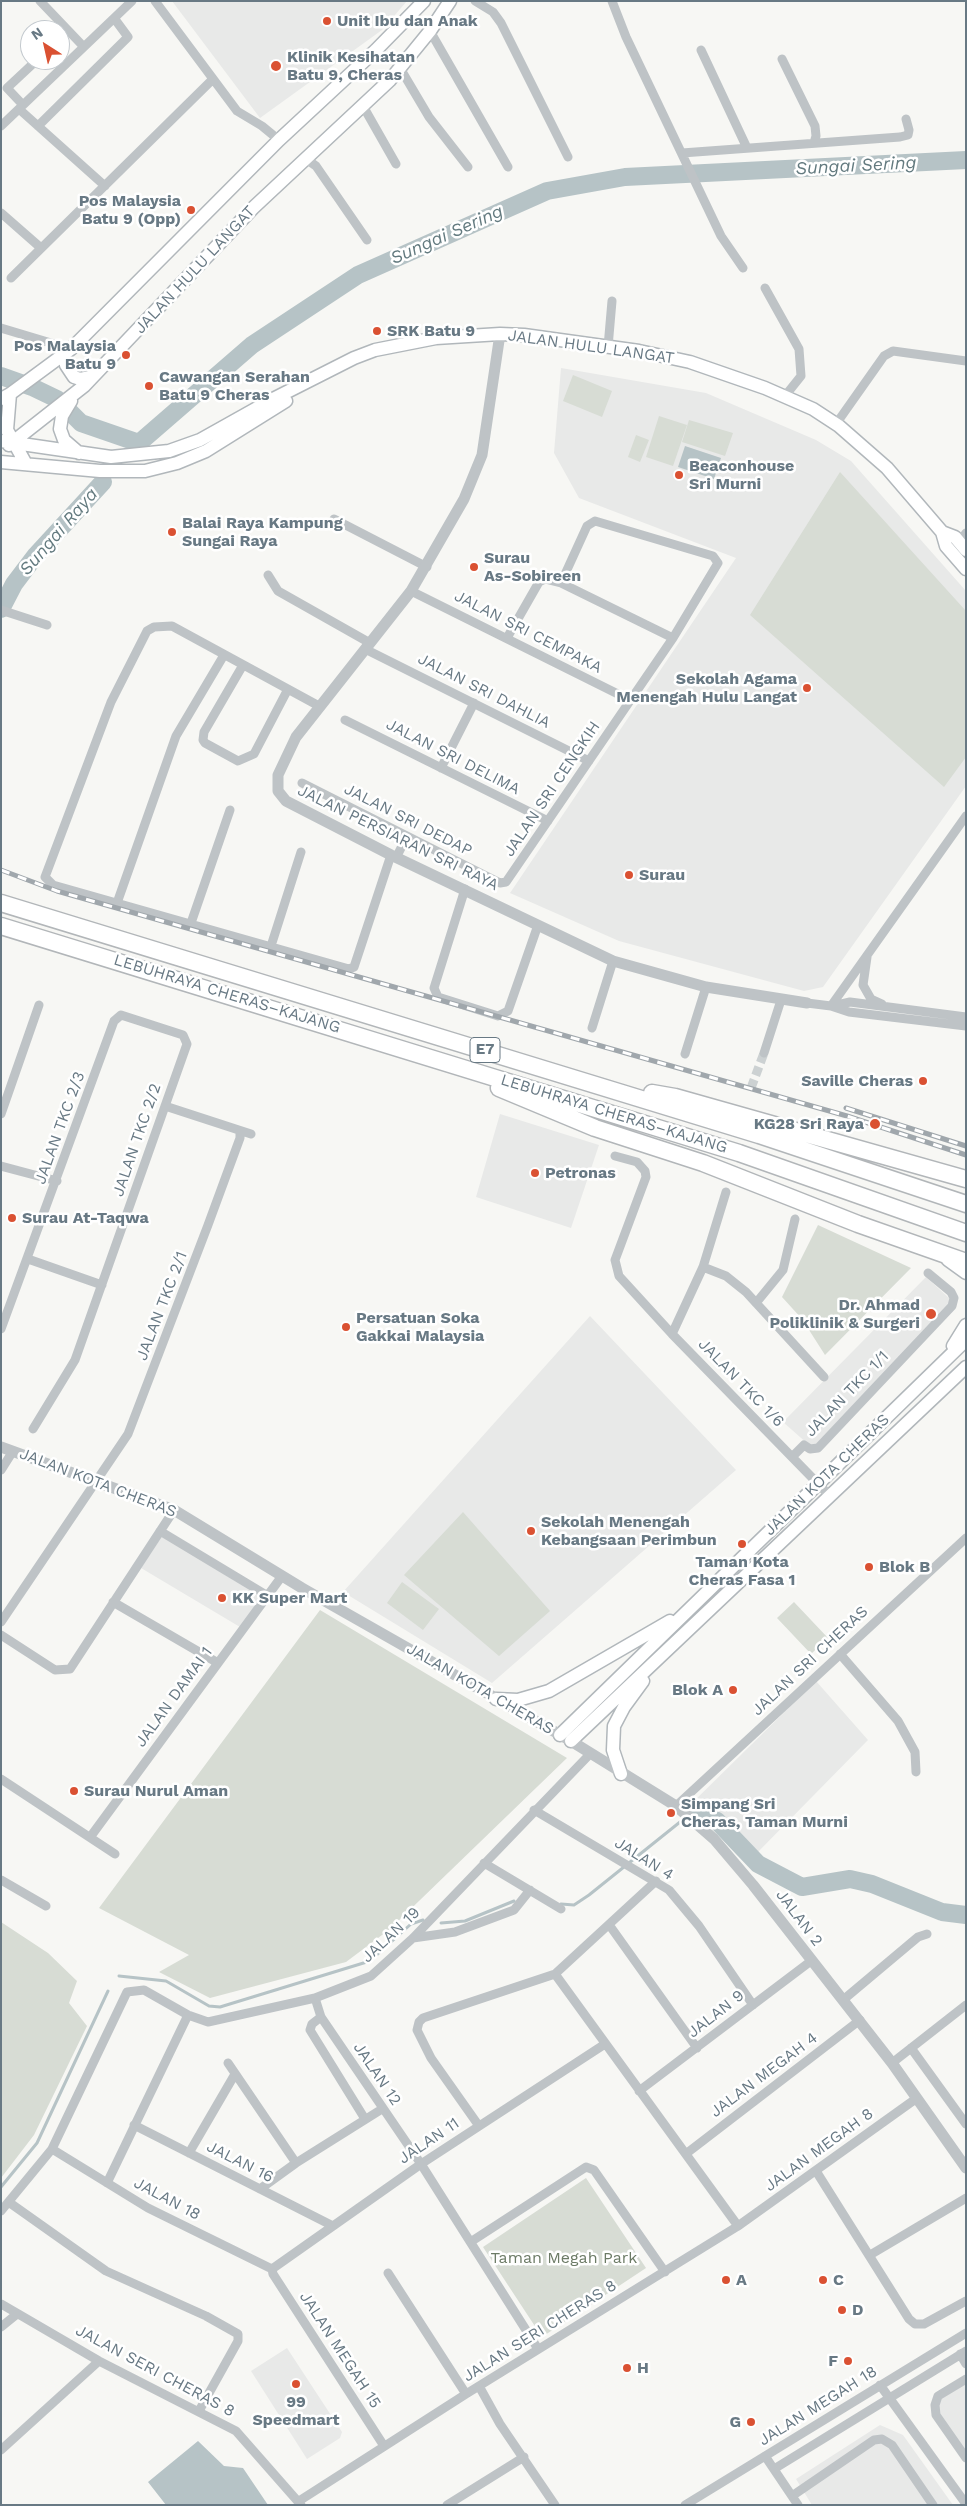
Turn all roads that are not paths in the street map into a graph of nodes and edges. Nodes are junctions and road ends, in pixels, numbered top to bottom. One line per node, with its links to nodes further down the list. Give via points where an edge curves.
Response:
1 (40, 1): 9 (street)
2 (132, 1): 8 (street)
3 (155, 1): 17 (street)
4 (424, 1): 23 (main road, JALAN HULU LANGAT)
5 (450, 1): 10 (main road, JALAN HULU LANGAT)
6 (475, 1): 27 (street, via 493,12 501,23)
7 (612, 1): 26 (street)
8 (114, 18): 12 (street); 22 (street, via 128,37)
9 (58, 20)
10 (430, 31): 15 (main road, JALAN HULU LANGAT); 30 (street)
11 (70, 32): 12 (street)
12 (83, 46): 19 (street)
13 (701, 50): 25 (street)
14 (782, 59): 24 (street, via 815,126)
15 (400, 68): 18 (main road, JALAN HULU LANGAT); 31 (street, via 429,117)
16 (26, 70): 19 (street, via 7,88)
17 (214, 79): 23 (street, via 237,111); 32 (street)
18 (364, 106): 28 (main road, JALAN HULU LANGAT); 29 (street)
19 (21, 107): 21 (street); 22 (street)
20 (906, 119): 24 (street, via 908,135)
21 (1, 126)
22 (38, 126): 32 (street)
23 (279, 140): 43 (main road, JALAN HULU LANGAT)
24 (814, 143): 25 (street)
25 (747, 148): 26 (street)
26 (683, 155): 36 (street, via 721,236)
27 (568, 157)
28 (306, 159): 34 (street, via 316,166); 46 (main road, JALAN HULU LANGAT, via 253,208)
29 (396, 164)
30 (508, 166)
31 (468, 167)
32 (105, 186): 35 (street)
33 (1, 213): 35 (street)
34 (366, 240)
35 (41, 248): 37 (street)
36 (743, 268)
37 (11, 278)
38 (765, 288): 48 (street, via 799,349 801,376)
39 (612, 301): 42 (street)
40 (1, 328): 43 (street)
41 (500, 334): 42 (main road, JALAN HULU LANGAT); 45 (main road, JALAN HULU LANGAT, via 396,344); 58 (street, JALAN PERSIARAN SRI RAYA, via 482,455 464,499)
42 (608, 347): 48 (main road, JALAN HULU LANGAT, via 690,362)
43 (67, 352): 46 (main road, via 66,365 74,376); 47 (main road, JALAN HULU LANGAT)
44 (966, 361): 50 (street, via 893,351 884,356)
45 (336, 368): 52 (main road, JALAN HULU LANGAT, via 200,440 169,451 111,457); 54 (main road, JALAN HULU LANGAT, via 206,451 177,463 126,472)
46 (89, 381): 49 (main road, JALAN HULU LANGAT)
47 (6, 396): 51 (main road, JALAN HULU LANGAT)
48 (784, 396): 50 (main road, JALAN HULU LANGAT)
49 (71, 399): 51 (main road); 52 (main road, via 62,416 60,429 64,440)
50 (836, 424): 56 (main road, JALAN HULU LANGAT, via 887,468)
51 (5, 444): 52 (main road, JALAN HULU LANGAT); 54 (main road, JALAN HULU LANGAT)
52 (81, 454)
53 (1, 462): 54 (main road)
54 (26, 464)
55 (334, 519): 58 (street)
56 (942, 532): 57 (main road, JALAN HULU LANGAT); 59 (main road, JALAN HULU LANGAT, via 946,546)
57 (964, 542)
58 (427, 567): 62 (street, JALAN PERSIARAN SRI RAYA)
59 (966, 569)
60 (268, 575): 67 (street, JALAN SRI DAHLIA, via 278,591)
61 (561, 583): 65 (street, via 544,578 539,582); 66 (street); 66 (street, JALAN SRI CENGKIH, via 587,526 595,521 713,556 718,563)
62 (411, 591): 65 (street, JALAN SRI CEMPAKA); 67 (street, JALAN PERSIARAN SRI RAYA)
63 (6, 612): 64 (street)
64 (47, 625)
65 (507, 638): 71 (street, JALAN SRI CEMPAKA)
66 (673, 638): 71 (street, JALAN SRI CENGKIH)
67 (368, 646): 72 (street, JALAN SRI DAHLIA); 73 (street, JALAN PERSIARAN SRI RAYA)
68 (224, 655): 69 (street); 87 (street, via 176,736); 87 (street, via 172,626 154,627 147,631 111,702 45,877 53,886)
69 (243, 665): 70 (street); 70 (street, via 204,732 205,743 230,757 238,761 254,754)
70 (288, 690): 73 (street)
71 (630, 700): 75 (street, JALAN SRI CENGKIH)
72 (474, 703): 75 (street, JALAN SRI DAHLIA); 76 (street)
73 (319, 706): 83 (street, JALAN PERSIARAN SRI RAYA, via 292,745 278,774 278,791 286,801)
74 (345, 720): 76 (street, JALAN SRI DELIMA)
75 (589, 761): 80 (street, JALAN SRI CENGKIH)
76 (441, 768): 80 (street, JALAN SRI DELIMA)
77 (302, 784): 81 (street, JALAN SRI DEDAP)
78 (230, 810): 88 (street)
79 (966, 816): 92 (street)
80 (548, 821): 84 (street, JALAN SRI CENGKIH, via 506,882)
81 (407, 836): 83 (street); 84 (street, JALAN SRI DEDAP)
82 (301, 852): 91 (street)
83 (393, 856): 85 (street, JALAN PERSIARAN SRI RAYA); 91 (street, via 352,968)
84 (500, 882)
85 (464, 890): 89 (street, JALAN PERSIARAN SRI RAYA); 89 (street, via 434,988 438,996 498,1016 504,1015)
86 (1, 903): 107 (highway, LEBUHRAYA CHERAS–KAJANG / E7)
87 (117, 903): 88 (street)
88 (191, 923): 91 (street)
89 (538, 925): 93 (street, JALAN PERSIARAN SRI RAYA)
90 (1, 926): 104 (highway, LEBUHRAYA CHERAS–KAJANG / E7)
91 (270, 946)
92 (867, 955): 98 (street); 99 (street, via 865,993)
93 (613, 961): 94 (street, JALAN PERSIARAN SRI RAYA); 103 (street)
94 (706, 988): 95 (street, JALAN PERSIARAN SRI RAYA); 106 (street)
95 (781, 1000): 96 (street, JALAN PERSIARAN SRI RAYA); 105 (street)
96 (807, 1003): 98 (street, JALAN PERSIARAN SRI RAYA)
97 (39, 1005): 109 (street)
98 (831, 1006): 99 (street, via 850,1002); 102 (street, via 849,1012)
99 (893, 1009): 100 (street)
100 (966, 1017)
101 (114, 1021): 108 (street, JALAN TKC 2/2, via 121,1016 183,1035 187,1044); 115 (street, JALAN TKC 2/3)
102 (966, 1026)
103 (592, 1028)
104 (367, 1037): 119 (highway, LEBUHRAYA CHERAS–KAJANG / E7, via 739,1153); 120 (highway, via 386,1048 495,1086 595,1128 703,1162)
105 (764, 1052)
106 (685, 1054)
107 (573, 1078): 114 (highway, via 675,1097); 117 (highway, LEBUHRAYA CHERAS–KAJANG / E7, via 759,1135)
108 (165, 1106): 110 (street); 126 (street, JALAN TKC 2/2)
109 (1, 1114)
110 (240, 1132): 111 (street); 140 (street, JALAN TKC 2/1, via 128,1434)
111 (251, 1134)
112 (615, 1156): 130 (street, JALAN TKC 1/6, via 637,1162 646,1171 615,1260 619,1276)
113 (1, 1166): 115 (street)
114 (966, 1179)
115 (56, 1181): 121 (street, JALAN TKC 2/3)
116 (726, 1192): 123 (street)
117 (966, 1204)
118 (795, 1219): 127 (street, via 782,1270)
119 (966, 1233)
120 (934, 1252): 122 (highway); 125 (main road)
121 (28, 1259): 126 (street); 129 (street, JALAN TKC 2/3)
122 (966, 1262)
123 (703, 1266): 127 (street, via 726,1276); 130 (street)
124 (928, 1273): 138 (street, JALAN TKC 1/1, via 951,1292 954,1298 952,1306 818,1448 810,1450 804,1445)
125 (966, 1273)
126 (102, 1285): 135 (street, JALAN TKC 2/2, via 76,1360)
127 (756, 1303): 134 (street)
128 (966, 1324): 132 (main road)
129 (2, 1325)
130 (672, 1334): 138 (street, JALAN TKC 1/6)
131 (966, 1340): 132 (main road, JALAN KOTA CHERAS)
132 (941, 1365): 141 (main road, JALAN KOTA CHERAS)
133 (966, 1368): 142 (main road, JALAN KOTA CHERAS)
134 (824, 1376)
135 (33, 1429)
136 (1, 1447): 137 (street, JALAN KOTA CHERAS)
137 (14, 1451): 139 (street); 140 (street, JALAN KOTA CHERAS)
138 (792, 1457): 141 (street, JALAN TKC 1/6)
139 (1, 1470)
140 (94, 1482): 143 (street, JALAN KOTA CHERAS); 150 (street, JALAN TKC 2/1)
141 (818, 1484): 142 (street, JALAN TKC 1/6); 149 (main road, JALAN KOTA CHERAS)
142 (830, 1496): 152 (main road, JALAN KOTA CHERAS)
143 (174, 1510): 144 (street); 146 (street, JALAN KOTA CHERAS)
144 (160, 1531): 147 (street); 148 (street)
145 (966, 1538): 153 (street, JALAN SRI CHERAS)
146 (282, 1576): 147 (street, JALAN DAMAI 1); 155 (street, JALAN KOTA CHERAS)
147 (268, 1596): 154 (street, JALAN DAMAI 1)
148 (113, 1602): 151 (street, via 70,1669 56,1670); 154 (street)
149 (686, 1612): 155 (main road, via 549,1691 518,1700); 156 (main road, JALAN KOTA CHERAS)
150 (1, 1622)
151 (1, 1635)
152 (664, 1653): 156 (main road, JALAN KOTA CHERAS); 159 (main road, via 614,1726 613,1750)
153 (840, 1654): 158 (street, via 898,1721 916,1752); 161 (street, JALAN SRI CHERAS)
154 (218, 1662): 163 (street, JALAN DAMAI 1)
155 (496, 1699): 156 (street, JALAN KOTA CHERAS)
156 (566, 1738): 157 (street, JALAN 2)
157 (590, 1754): 159 (street, JALAN 2); 162 (street, JALAN 19)
158 (916, 1772)
159 (621, 1774): 161 (street, JALAN 2)
160 (1, 1780): 163 (street)
161 (676, 1806): 174 (street, JALAN 2, via 714,1839)
162 (534, 1810): 165 (street, JALAN 19); 167 (street, JALAN 4)
163 (91, 1836): 164 (street)
164 (115, 1854)
165 (484, 1863): 168 (street); 173 (street, JALAN 19)
166 (1, 1880): 169 (street)
167 (656, 1881): 171 (street); 178 (street, JALAN 4, via 669,1890 699,1926)
168 (530, 1890): 170 (street); 173 (street, via 514,1910 455,1932)
169 (46, 1906)
170 (561, 1909)
171 (610, 1926): 175 (street); 184 (street)
172 (927, 1934): 177 (street, via 918,1937)
173 (413, 1938): 176 (street, JALAN 19, via 371,1976)
174 (811, 1961): 177 (street, JALAN 2); 178 (street, JALAN 9)
175 (555, 1974): 183 (street); 195 (street, via 419,2022 417,2030 431,2058)
176 (314, 1998): 180 (street, JALAN 19, via 208,2022); 181 (street, JALAN 12)
177 (843, 2000): 182 (street, JALAN 2)
178 (753, 2005): 184 (street, JALAN 9)
179 (966, 2005): 185 (street)
180 (188, 2015): 194 (street); 196 (street, JALAN 19, via 144,1990 127,1992)
181 (321, 2017): 191 (street, JALAN 12); 192 (street, via 310,2030)
182 (860, 2020): 187 (street, JALAN 2); 198 (street, JALAN MEGAH 4)
183 (605, 2044): 189 (street); 195 (street, JALAN 11)
184 (697, 2048): 189 (street, JALAN 9)
185 (910, 2048): 187 (street); 193 (street)
186 (228, 2063): 188 (street)
187 (892, 2063): 190 (street, JALAN 2)
188 (235, 2074): 197 (street); 199 (street)
189 (639, 2091): 198 (street)
190 (917, 2098): 201 (street, JALAN 2); 202 (street, JALAN MEGAH 8)
191 (382, 2108): 192 (street); 200 (street, JALAN 12)
192 (365, 2119): 199 (street)
193 (966, 2124)
194 (134, 2125): 197 (street, JALAN 16); 203 (street)
195 (479, 2126): 200 (street, JALAN 11)
196 (52, 2149): 203 (street, JALAN 18); 206 (street)
197 (189, 2153): 204 (street, JALAN 16)
198 (687, 2153): 209 (street)
199 (296, 2163): 204 (street)
200 (421, 2164): 208 (street, JALAN 11); 210 (street, JALAN 12)
201 (966, 2168)
202 (816, 2171): 209 (street, JALAN MEGAH 8); 211 (street)
203 (107, 2183): 212 (street, JALAN 18, via 148,2208)
204 (260, 2189): 208 (street, JALAN 16)
205 (966, 2198): 211 (street)
206 (10, 2203): 207 (street); 229 (street, via 106,2271 238,2334 238,2341)
207 (1, 2210)
208 (333, 2226): 212 (street, JALAN 11)
209 (738, 2226): 213 (street, JALAN SERI CHERAS 8)
210 (472, 2241): 213 (street, via 586,2167 594,2170); 220 (street, JALAN 12)
211 (870, 2255): 215 (street, via 915,2324 924,2324)
212 (272, 2269): 230 (street, JALAN MEGAH 15)
213 (664, 2272): 220 (street, JALAN SERI CHERAS 8)
214 (388, 2274): 227 (street)
215 (966, 2301)
216 (1, 2304): 217 (street, JALAN SERI CHERAS 8)
217 (17, 2314): 218 (street); 222 (street, JALAN SERI CHERAS 8)
218 (1, 2327)
219 (966, 2333): 225 (street, JALAN MEGAH 18)
220 (538, 2349): 226 (street, JALAN SERI CHERAS 8)
221 (963, 2352): 223 (street); 228 (street, JALAN MEGAH 18)
222 (99, 2362): 229 (street, JALAN SERI CHERAS 8); 231 (street)
223 (966, 2364)
224 (966, 2379): 234 (street, via 938,2396 935,2405 936,2415)
225 (880, 2385): 228 (street); 232 (street, JALAN MEGAH 18)
226 (479, 2386): 227 (street, JALAN SERI CHERAS 8); 233 (street, via 500,2424)
227 (466, 2394): 230 (street, JALAN SERI CHERAS 8)
228 (889, 2398): 235 (street, JALAN MEGAH 18); 239 (street)
229 (199, 2410): 238 (street, JALAN SERI CHERAS 8, via 236,2430)
230 (384, 2446): 238 (street, JALAN SERI CHERAS 8)
231 (1, 2450)
232 (765, 2456): 235 (street); 242 (street, JALAN MEGAH 18)
233 (524, 2457): 237 (street); 241 (street)
234 (966, 2458)
235 (774, 2470): 236 (street)
236 (792, 2496): 243 (street); 244 (street, via 874,2440 882,2439 892,2445)
237 (459, 2502): 240 (street)
238 (300, 2503)
239 (966, 2504)
240 (447, 2505)
241 (555, 2505)
242 (685, 2505)
243 (798, 2505)
244 (933, 2505)

